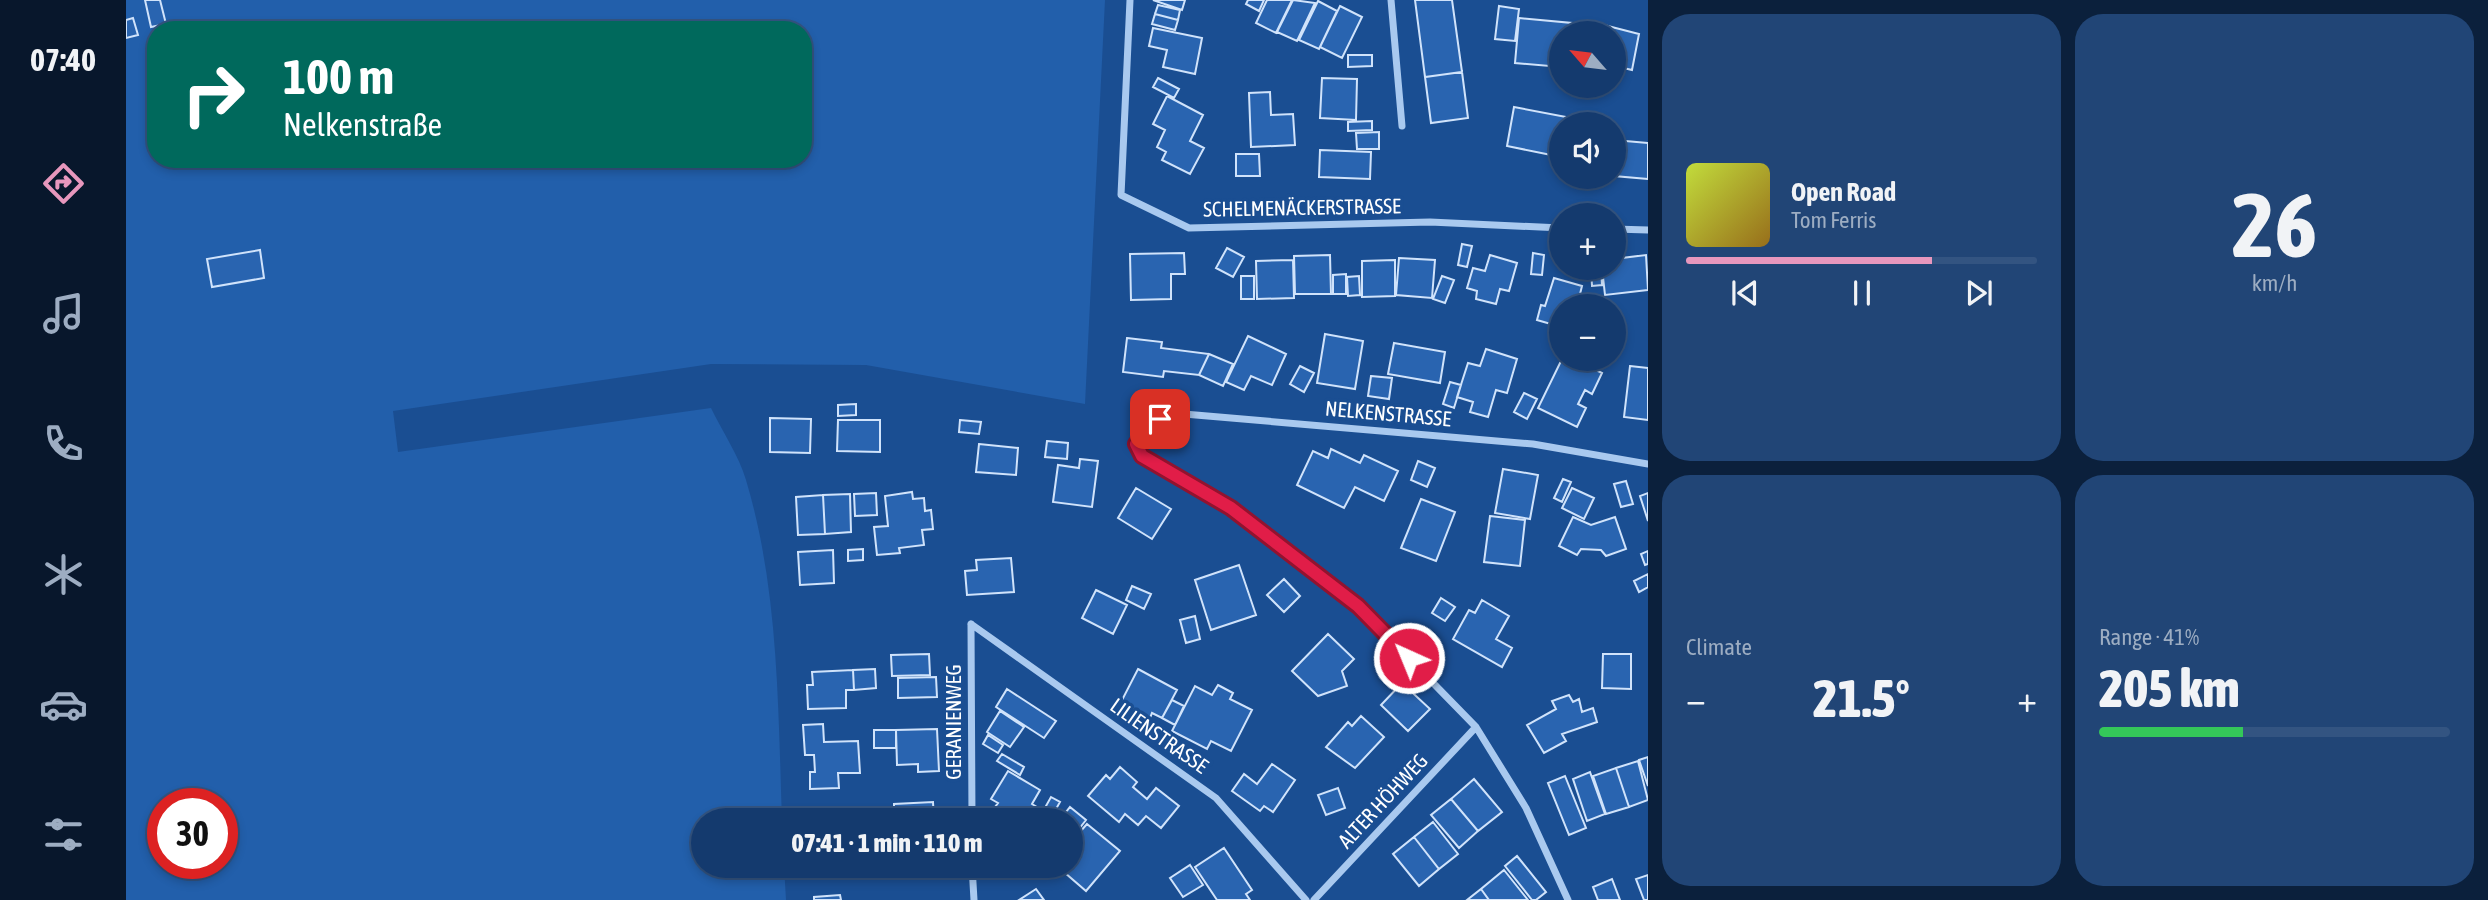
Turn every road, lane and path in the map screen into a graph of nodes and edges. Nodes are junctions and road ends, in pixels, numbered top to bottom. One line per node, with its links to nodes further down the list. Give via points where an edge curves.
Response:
1 (1129, 0): 4 (street, SCHELMENÄCKERSTRASSE, via 1121,195 1189,228 1430,222)
2 (1391, 0): 3 (street)
3 (1402, 126)
4 (1549, 227)
5 (1626, 229): 6 (street)
6 (1648, 230)
7 (1648, 464): 9 (street, NELKENSTRASSE, via 1533,444 1184,414 1160,419 1136,444 1142,456 1231,508 1358,606)
8 (971, 624): 10 (street, GERANIENWEG); 13 (street, LILIENSTRASSE, via 1216,798)
9 (1476, 727): 14 (street, ALTER HÖHWEG); 15 (street, via 1526,808)
10 (972, 808)
11 (973, 878): 12 (street)
12 (974, 900)
13 (1306, 900)
14 (1314, 900)
15 (1568, 900)

